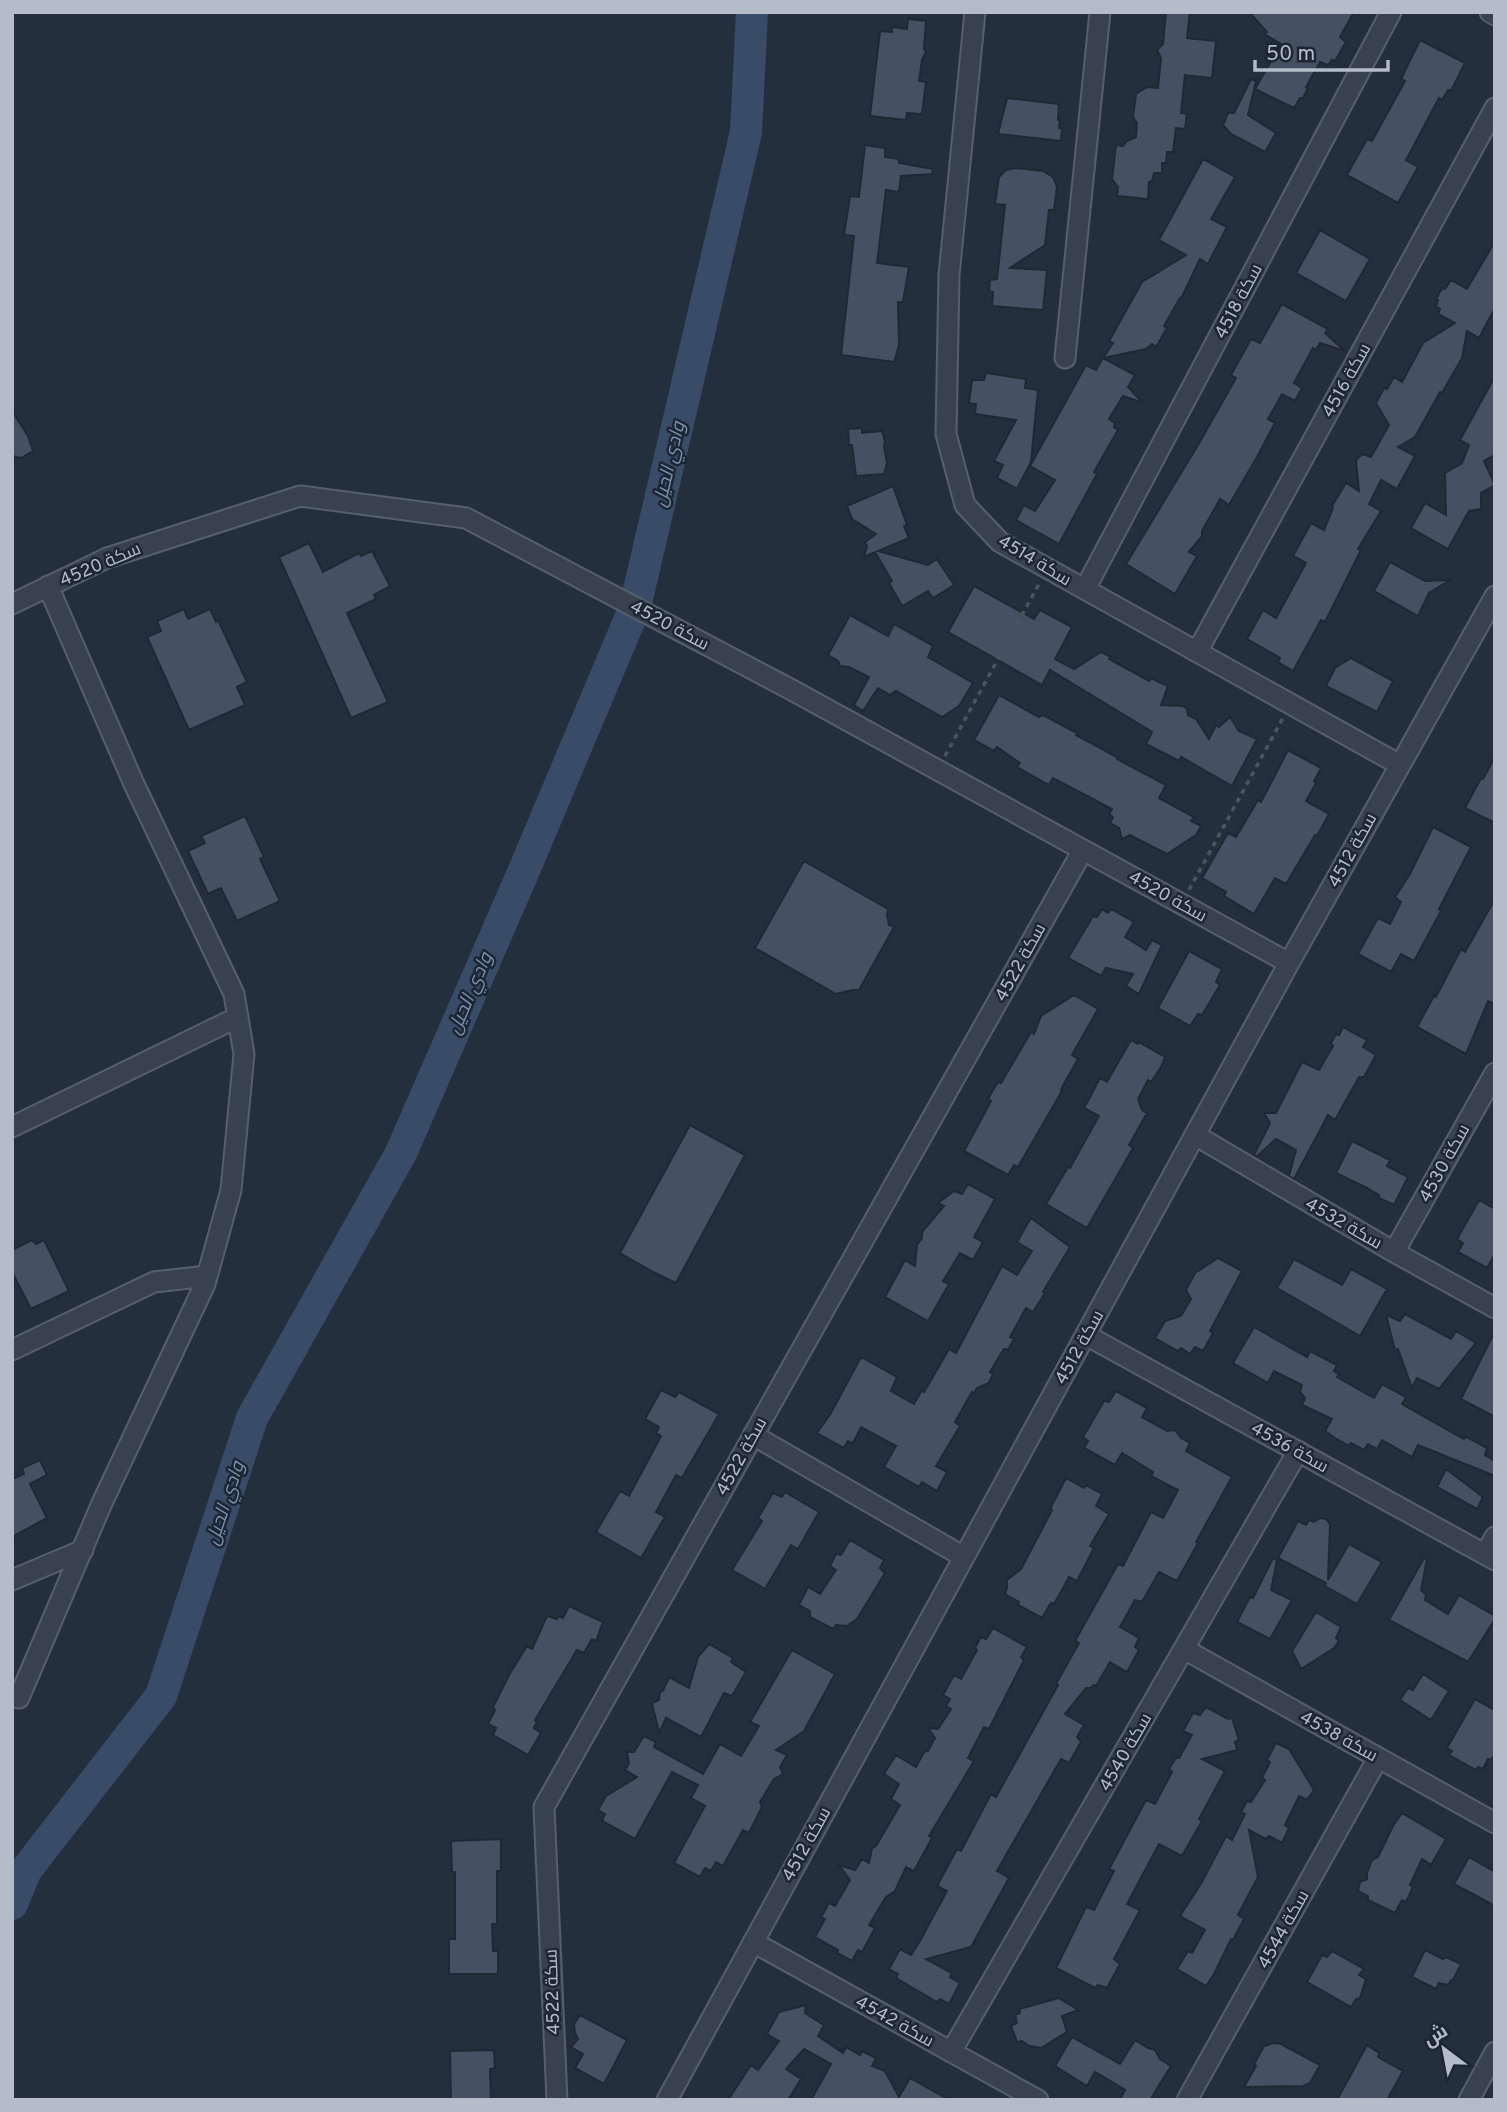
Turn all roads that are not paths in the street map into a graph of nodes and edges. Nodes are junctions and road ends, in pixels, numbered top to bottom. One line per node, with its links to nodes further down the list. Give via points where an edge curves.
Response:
1 (975, 12): 9 (street, سكة 4514, via 949,275 946,434 965,505 1000,542)
2 (1100, 12): 7 (street)
3 (1391, 12): 9 (street, سكة 4518)
4 (1490, 12): 5 (street)
5 (1495, 15)
6 (1495, 108): 12 (street, سكة 4516)
7 (1065, 358)
8 (48, 586): 11 (street, سكة 4520); 14 (street, سكة 4520, via 107,558 300,496 466,519 780,683); 16 (street, via 234,994)
9 (1085, 589): 12 (street, سكة 4514)
10 (1495, 597): 13 (street, سكة 4512)
11 (12, 604)
12 (1197, 652): 13 (street, سكة 4514)
13 (1400, 765): 15 (street, سكة 4512)
14 (1083, 850): 15 (street, سكة 4520); 25 (street, سكة 4522)
15 (1289, 963): 19 (street, سكة 4512)
16 (238, 1017): 18 (street); 21 (street, via 244,1054 231,1190)
17 (1495, 1073): 20 (street, سكة 4530)
18 (12, 1127)
19 (1195, 1135): 20 (street, سكة 4532); 23 (street, سكة 4512)
20 (1394, 1252): 22 (street, سكة 4532)
21 (207, 1276): 24 (street, via 154,1282); 28 (street)
22 (1495, 1308)
23 (1086, 1335): 26 (street, سكة 4536); 29 (street, سكة 4512)
24 (12, 1350)
25 (753, 1435): 29 (street); 39 (street, سكة 4522, via 544,1807)
26 (1298, 1451): 30 (street, سكة 4536); 32 (street, سكة 4540)
27 (1495, 1536): 30 (street)
28 (83, 1550): 31 (street); 33 (street)
29 (964, 1557): 36 (street, سكة 4512)
30 (1490, 1557)
31 (12, 1580)
32 (1184, 1649): 34 (street, سكة 4538); 37 (street, سكة 4540)
33 (19, 1699)
34 (1378, 1758): 35 (street, سكة 4538); 42 (street, سكة 4544)
35 (1495, 1823)
36 (753, 1942): 37 (street, سكة 4542); 40 (street, سكة 4512)
37 (951, 2052): 41 (street, سكة 4542)
38 (1492, 2063): 43 (street)
39 (556, 2100)
40 (667, 2100)
41 (1038, 2100)
42 (1187, 2100)
43 (1469, 2100)

